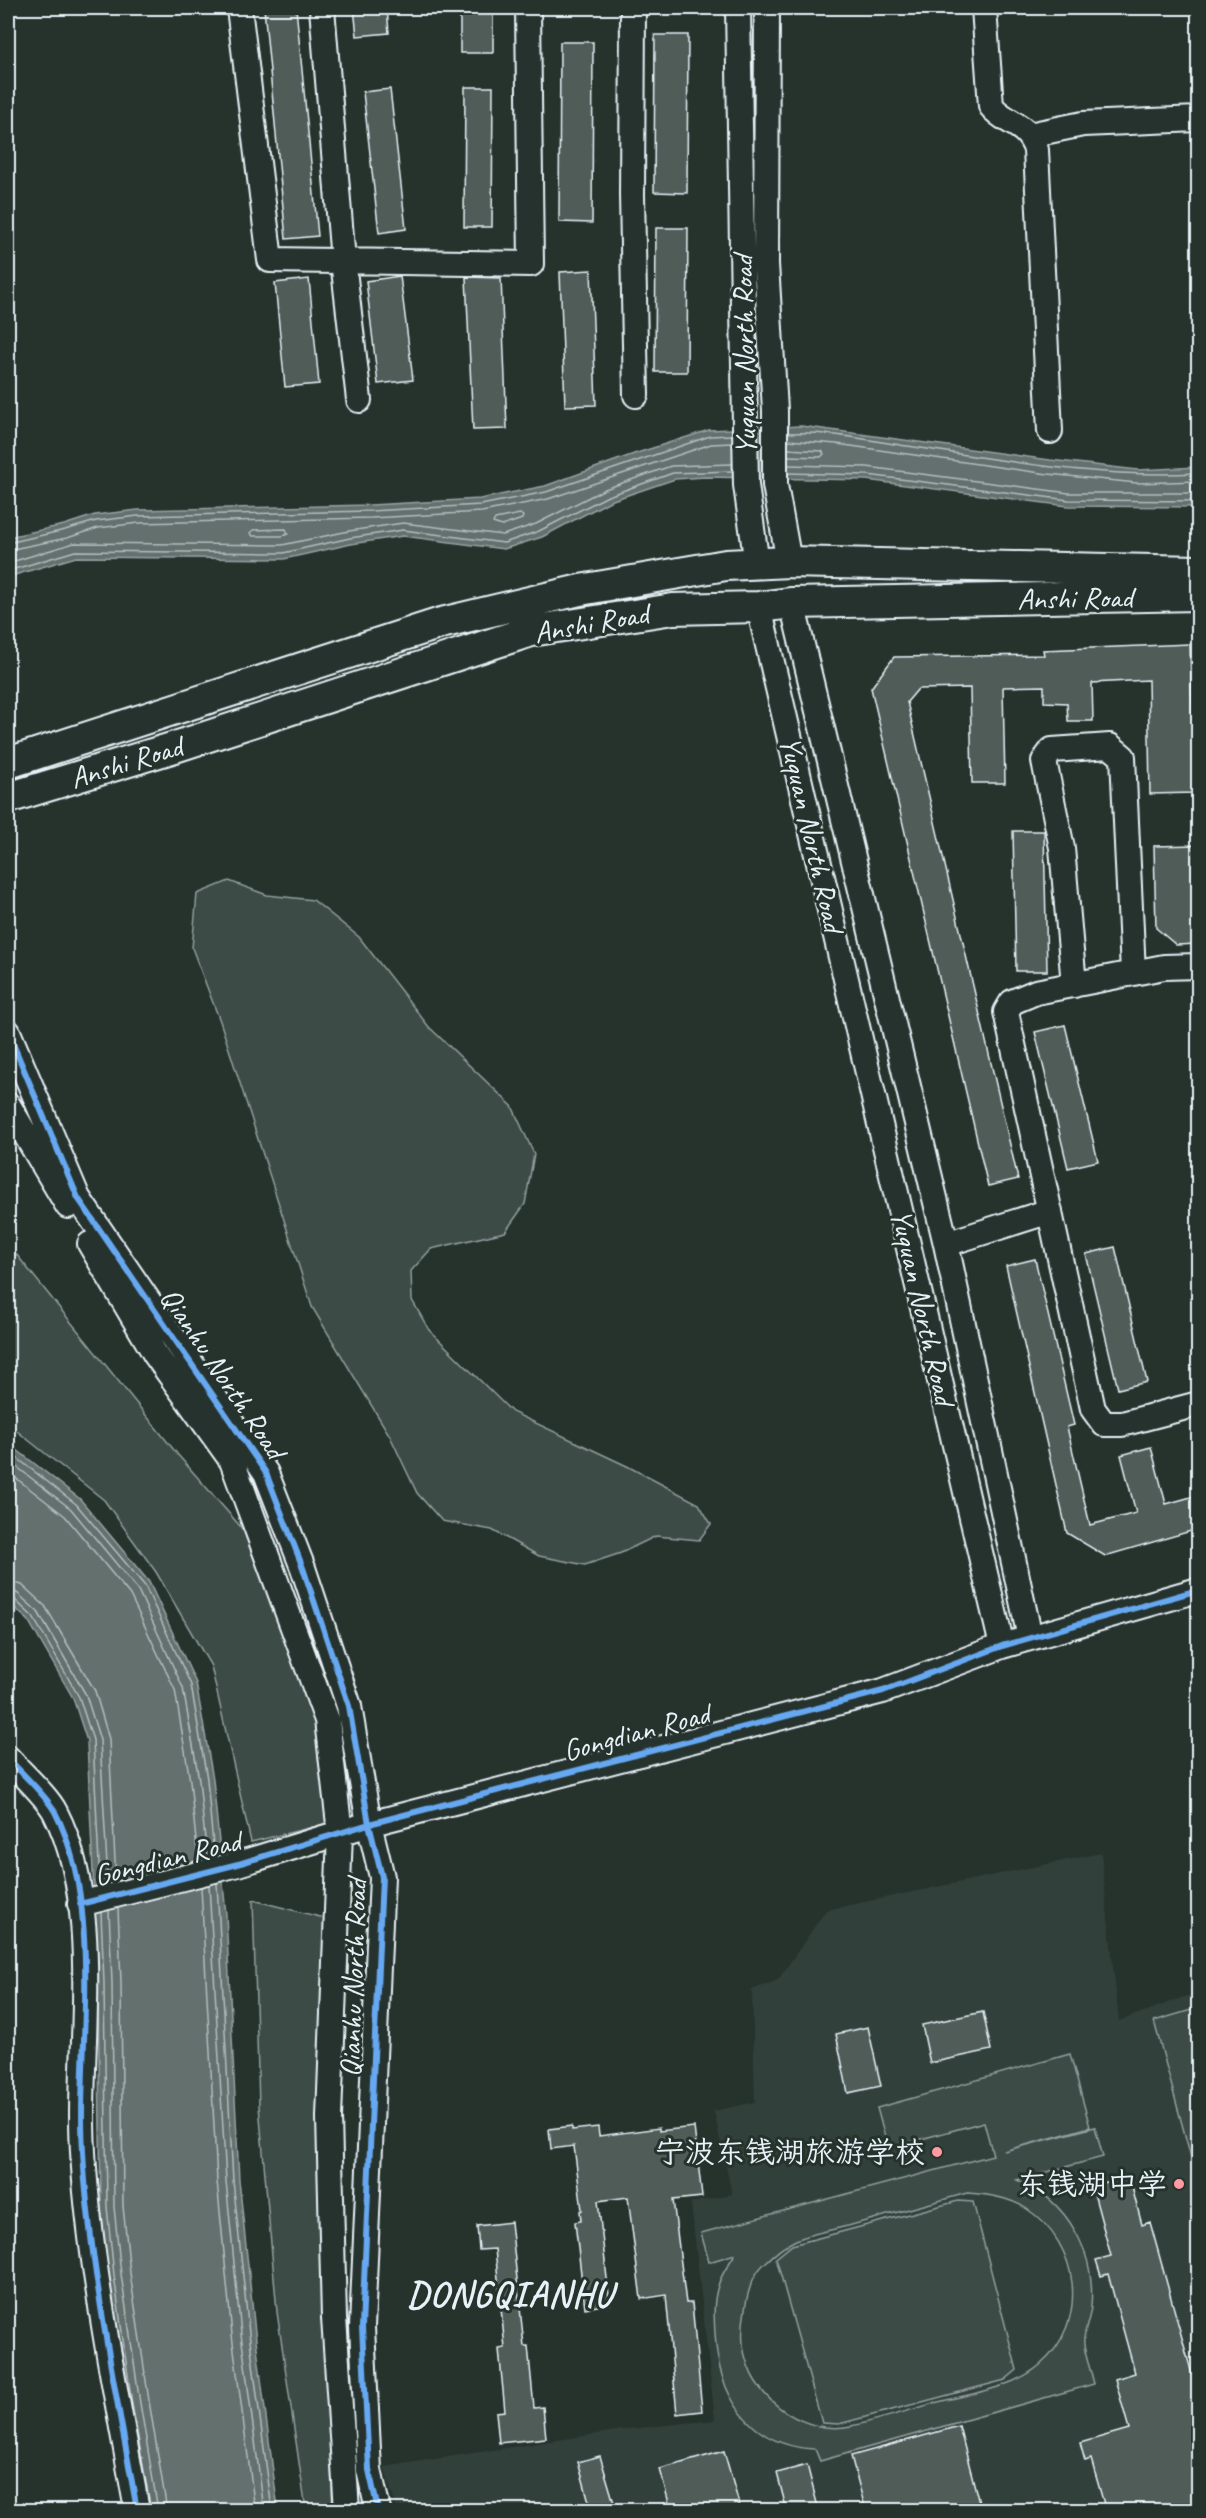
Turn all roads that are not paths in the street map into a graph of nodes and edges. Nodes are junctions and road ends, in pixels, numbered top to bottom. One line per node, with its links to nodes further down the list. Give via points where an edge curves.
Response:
1 (239, 8): 10 (street, via 270,260)
2 (322, 8): 10 (street)
3 (528, 8): 10 (street, via 531,264)
4 (633, 8): 11 (street)
5 (738, 8): 15 (street, Yuquan North Road, via 746,485)
6 (767, 8): 14 (street, Yuquan North Road, via 766,264 775,410 775,485)
7 (984, 8): 9 (street, via 991,106)
8 (1198, 119): 9 (street, via 1083,124)
9 (1029, 135): 13 (street, via 1035,150)
10 (343, 261): 12 (street)
11 (636, 395)
12 (359, 400)
13 (1050, 431)
14 (789, 562): 15 (main road, Anshi Road); 16 (main road, Anshi Road); 18 (main road, Yuquan North Road)
15 (757, 565): 19 (main road, Yuquan North Road); 20 (main road, Anshi Road, via 726,566 580,590 441,623)
16 (1198, 571)
17 (1198, 595): 18 (main road, Anshi Road)
18 (792, 603): 19 (main road, Anshi Road); 28 (street, Yuquan North Road)
19 (759, 607): 21 (main road, Anshi Road, via 673,609 531,631); 32 (street, Yuquan North Road)
20 (8, 763)
21 (8, 798)
22 (1198, 966): 23 (street)
23 (1133, 973): 24 (street); 24 (street, via 1123,758 1110,746 1052,750 1044,761 1062,848)
24 (1074, 985): 27 (street, via 1036,992 1012,1002 1006,1012)
25 (8, 1032): 34 (street, Qianhu North Road, via 78,1198 266,1473 349,1706)
26 (8, 1105): 35 (street, Qianhu North Road, via 155,1354 232,1461 327,1720)
27 (1050, 1211): 28 (street); 29 (street, via 1093,1408 1104,1424 1122,1424)
28 (946, 1244): 31 (street, Yuquan North Road)
29 (1198, 1404)
30 (1198, 1590): 31 (street, Gongdian Road)
31 (1030, 1638): 32 (street, Gongdian Road)
32 (1002, 1646): 34 (street, Gongdian Road, via 883,1691)
33 (8, 1758): 36 (street, via 55,1811)
34 (369, 1824): 35 (street, Gongdian Road); 39 (street, Qianhu North Road, via 382,1877 362,2327 369,2470)
35 (340, 1833): 36 (street, Gongdian Road, via 238,1864); 38 (street, Qianhu North Road, via 329,2117 334,2319)
36 (91, 1901): 37 (street, via 82,2119 89,2219)
37 (137, 2511)
38 (347, 2511)
39 (378, 2511)

